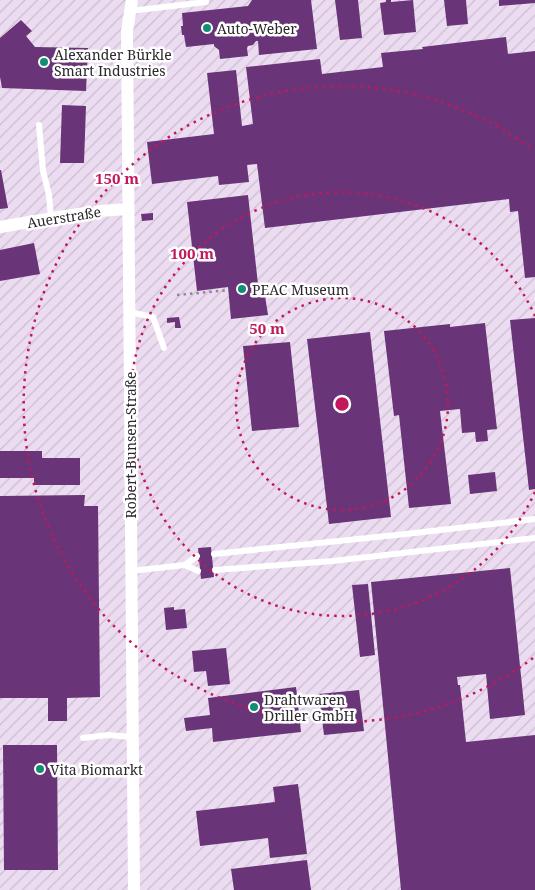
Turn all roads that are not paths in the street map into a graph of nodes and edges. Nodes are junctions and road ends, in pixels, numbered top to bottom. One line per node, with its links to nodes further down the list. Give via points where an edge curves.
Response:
1 (206, 2): 2 (lane)
2 (131, 5): 4 (street, Robert-Bunsen-Straße, via 126,31)
3 (39, 125): 5 (lane)
4 (128, 209): 5 (street, Auerstraße); 7 (street, Robert-Bunsen-Straße)
5 (51, 218): 6 (street, Auerstraße)
6 (0, 227)
7 (129, 312): 8 (lane, via 152,317); 15 (street, Robert-Bunsen-Straße)
8 (164, 348)
9 (535, 519): 11 (lane)
10 (535, 538): 14 (lane, via 333,561)
11 (214, 554)
12 (197, 556): 13 (lane)
13 (185, 565): 15 (lane); 16 (lane)
14 (215, 570)
15 (131, 571): 17 (street, Robert-Bunsen-Straße)
16 (198, 572)
17 (132, 737): 18 (lane); 19 (street, Robert-Bunsen-Straße)
18 (83, 738)
19 (134, 890)

